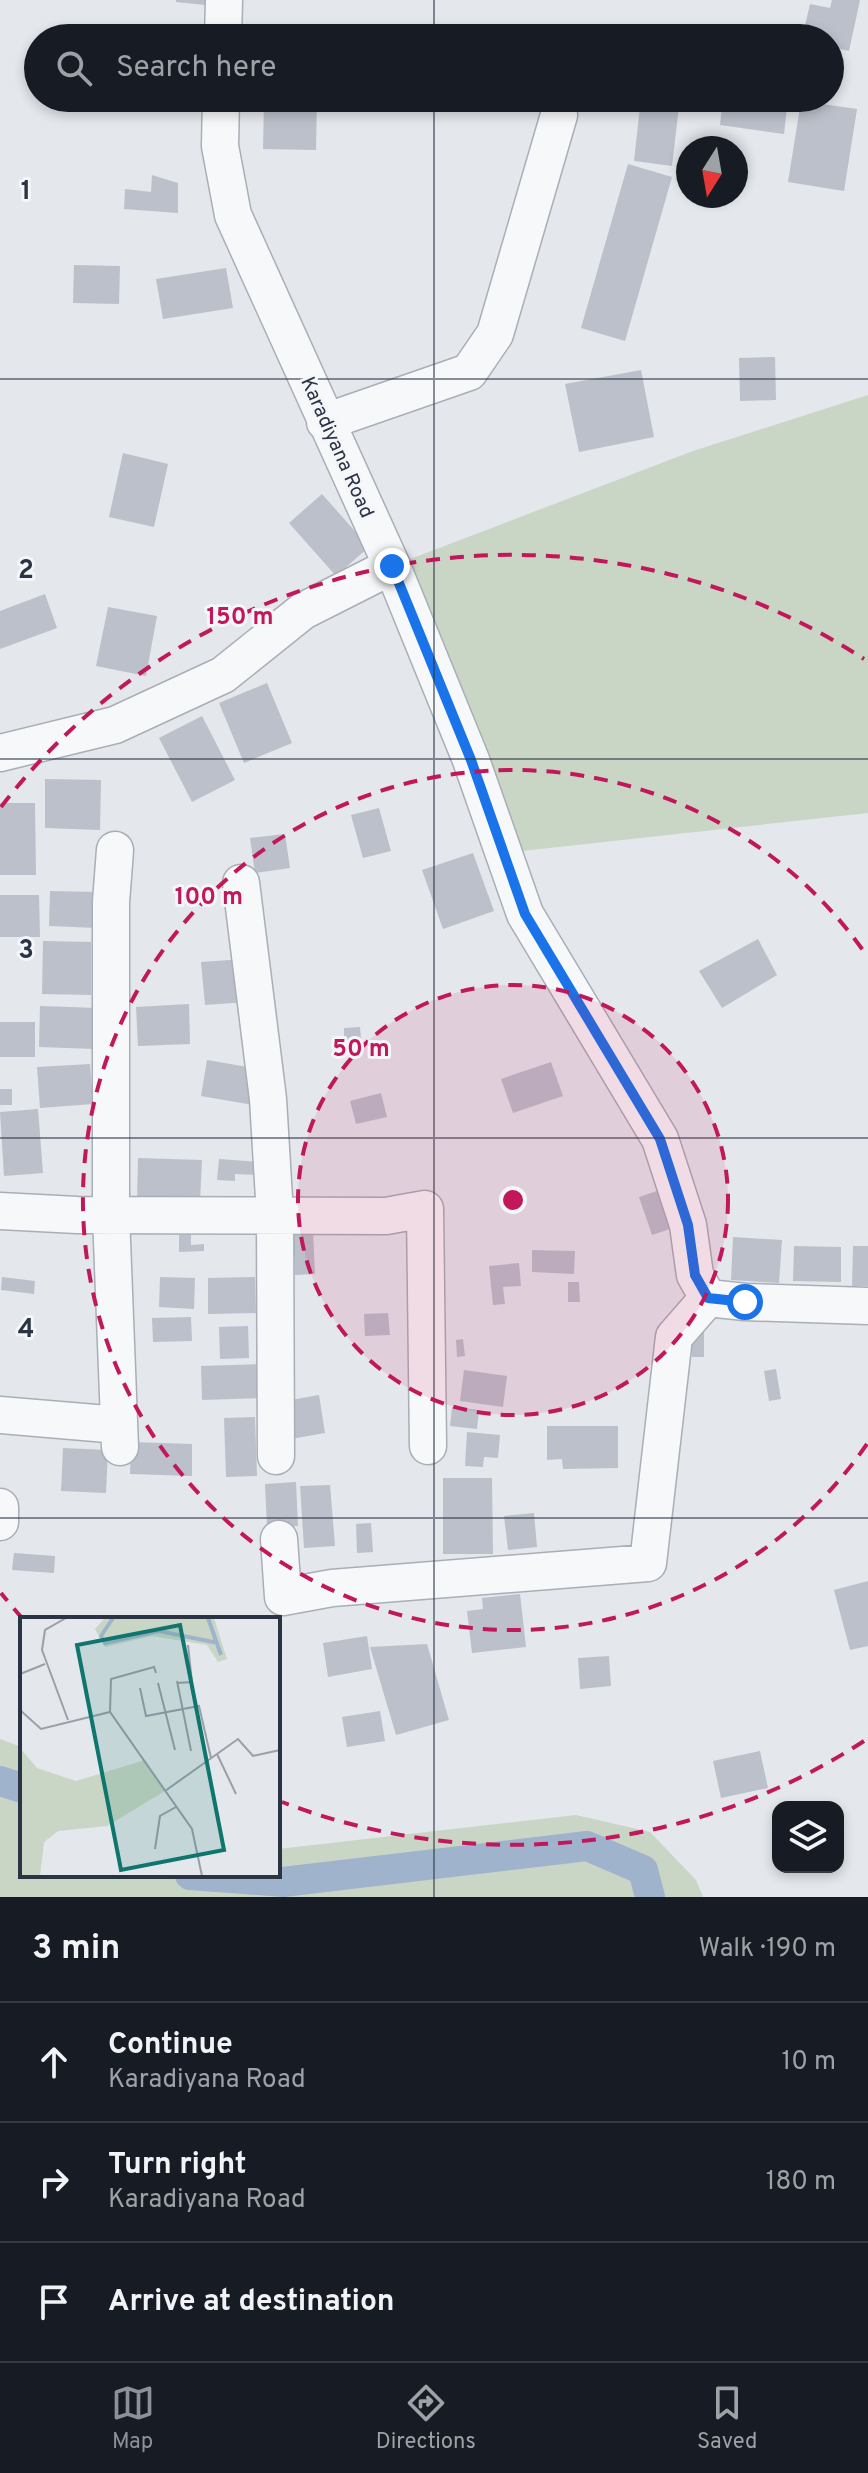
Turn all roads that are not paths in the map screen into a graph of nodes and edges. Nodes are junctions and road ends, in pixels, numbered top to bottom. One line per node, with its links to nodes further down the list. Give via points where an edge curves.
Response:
1 (224, 0): 2 (street)
2 (223, 24)
3 (221, 112): 5 (street, Karadiyana Road, via 220,146 233,215)
4 (559, 115): 5 (street, via 495,334 469,372)
5 (325, 422): 6 (street, Karadiyana Road)
6 (392, 566): 7 (street, via 303,611 223,675 115,725); 13 (street, Karadiyana Road, via 471,760 525,914 660,1139 688,1225 695,1275)
7 (0, 753)
8 (115, 850): 11 (street)
9 (241, 883): 12 (street, via 268,1099)
10 (0, 1211): 11 (street)
11 (111, 1215): 12 (street); 15 (street, via 119,1436)
12 (275, 1215): 16 (street, via 386,1216 425,1209); 17 (street)
13 (708, 1298): 14 (street); 20 (street, via 674,1337 648,1563 332,1588 283,1597)
14 (868, 1306)
15 (0, 1415)
16 (428, 1446)
17 (276, 1456)
18 (0, 1507): 19 (street)
19 (0, 1522)
20 (279, 1539)

